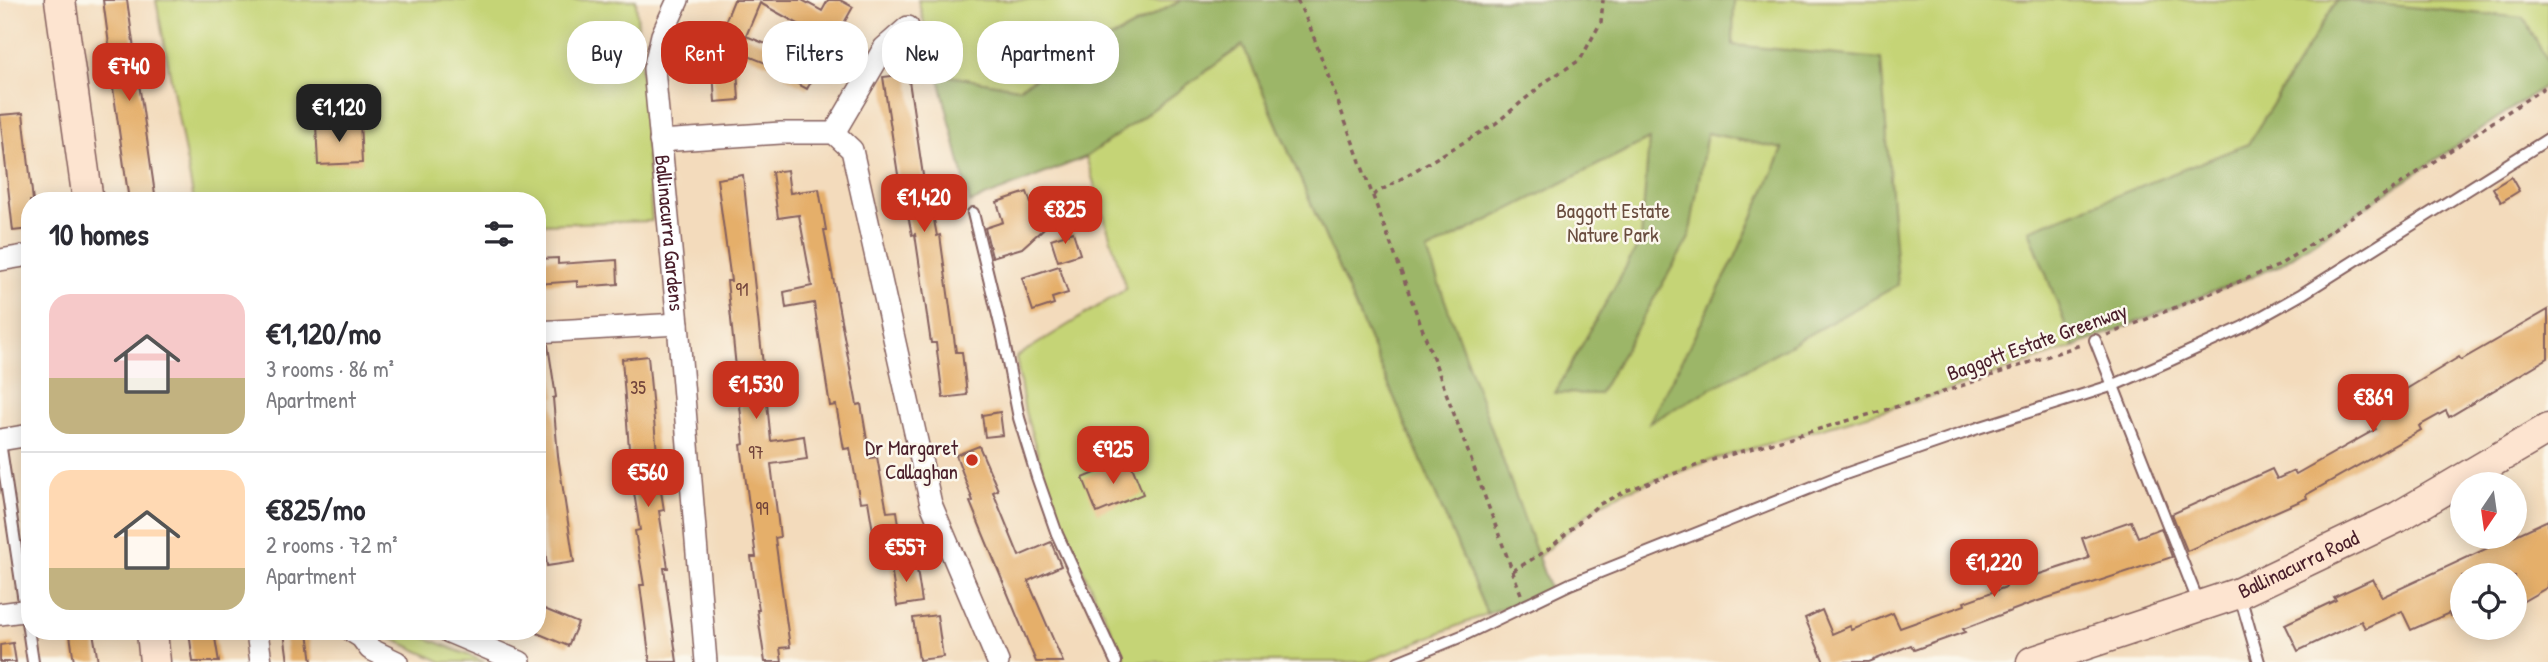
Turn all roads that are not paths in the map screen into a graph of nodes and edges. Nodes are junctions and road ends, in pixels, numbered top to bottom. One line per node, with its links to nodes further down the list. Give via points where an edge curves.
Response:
1 (60, 0): 7 (main road)
2 (678, 0): 6 (street, Ballinacurra Gardens, via 662,35 654,69)
3 (882, 51): 4 (street)
4 (834, 133): 6 (street, Ballinacurra Gardens); 34 (street, via 852,150 931,504)
5 (2548, 139): 14 (lane, via 2302,294 2243,327)
6 (660, 141): 11 (street, Ballinacurra Gardens)
7 (87, 192)
8 (973, 213): 35 (lane, via 1019,418 1037,477 1057,534)
9 (21, 256): 10 (street)
10 (0, 260)
11 (678, 324): 12 (street, Ballinacurra Gardens); 33 (street, Ballinacurra Gardens)
12 (546, 331)
13 (2095, 340): 14 (lane)
14 (2114, 385): 20 (lane); 36 (lane, via 1845,474 1570,584)
15 (2548, 429): 19 (main road, Ballinacurra Road, via 2398,517)
16 (21, 437): 17 (street)
17 (0, 441): 18 (lane)
18 (21, 568)
19 (2239, 593): 20 (main road, Ballinacurra Road); 38 (lane)
20 (2200, 607): 37 (main road, Ballinacurra Road)
21 (21, 611): 22 (street)
22 (0, 614)
23 (31, 640): 28 (lane)
24 (153, 640): 29 (main road)
25 (258, 640): 30 (street)
26 (468, 640): 32 (street)
27 (367, 655): 31 (street)
28 (33, 662)
29 (155, 662)
30 (261, 662)
31 (397, 662)
32 (520, 662)
33 (706, 662)
34 (998, 662)
35 (1116, 662)
36 (1398, 662)
37 (2032, 662)
38 (2259, 662)

